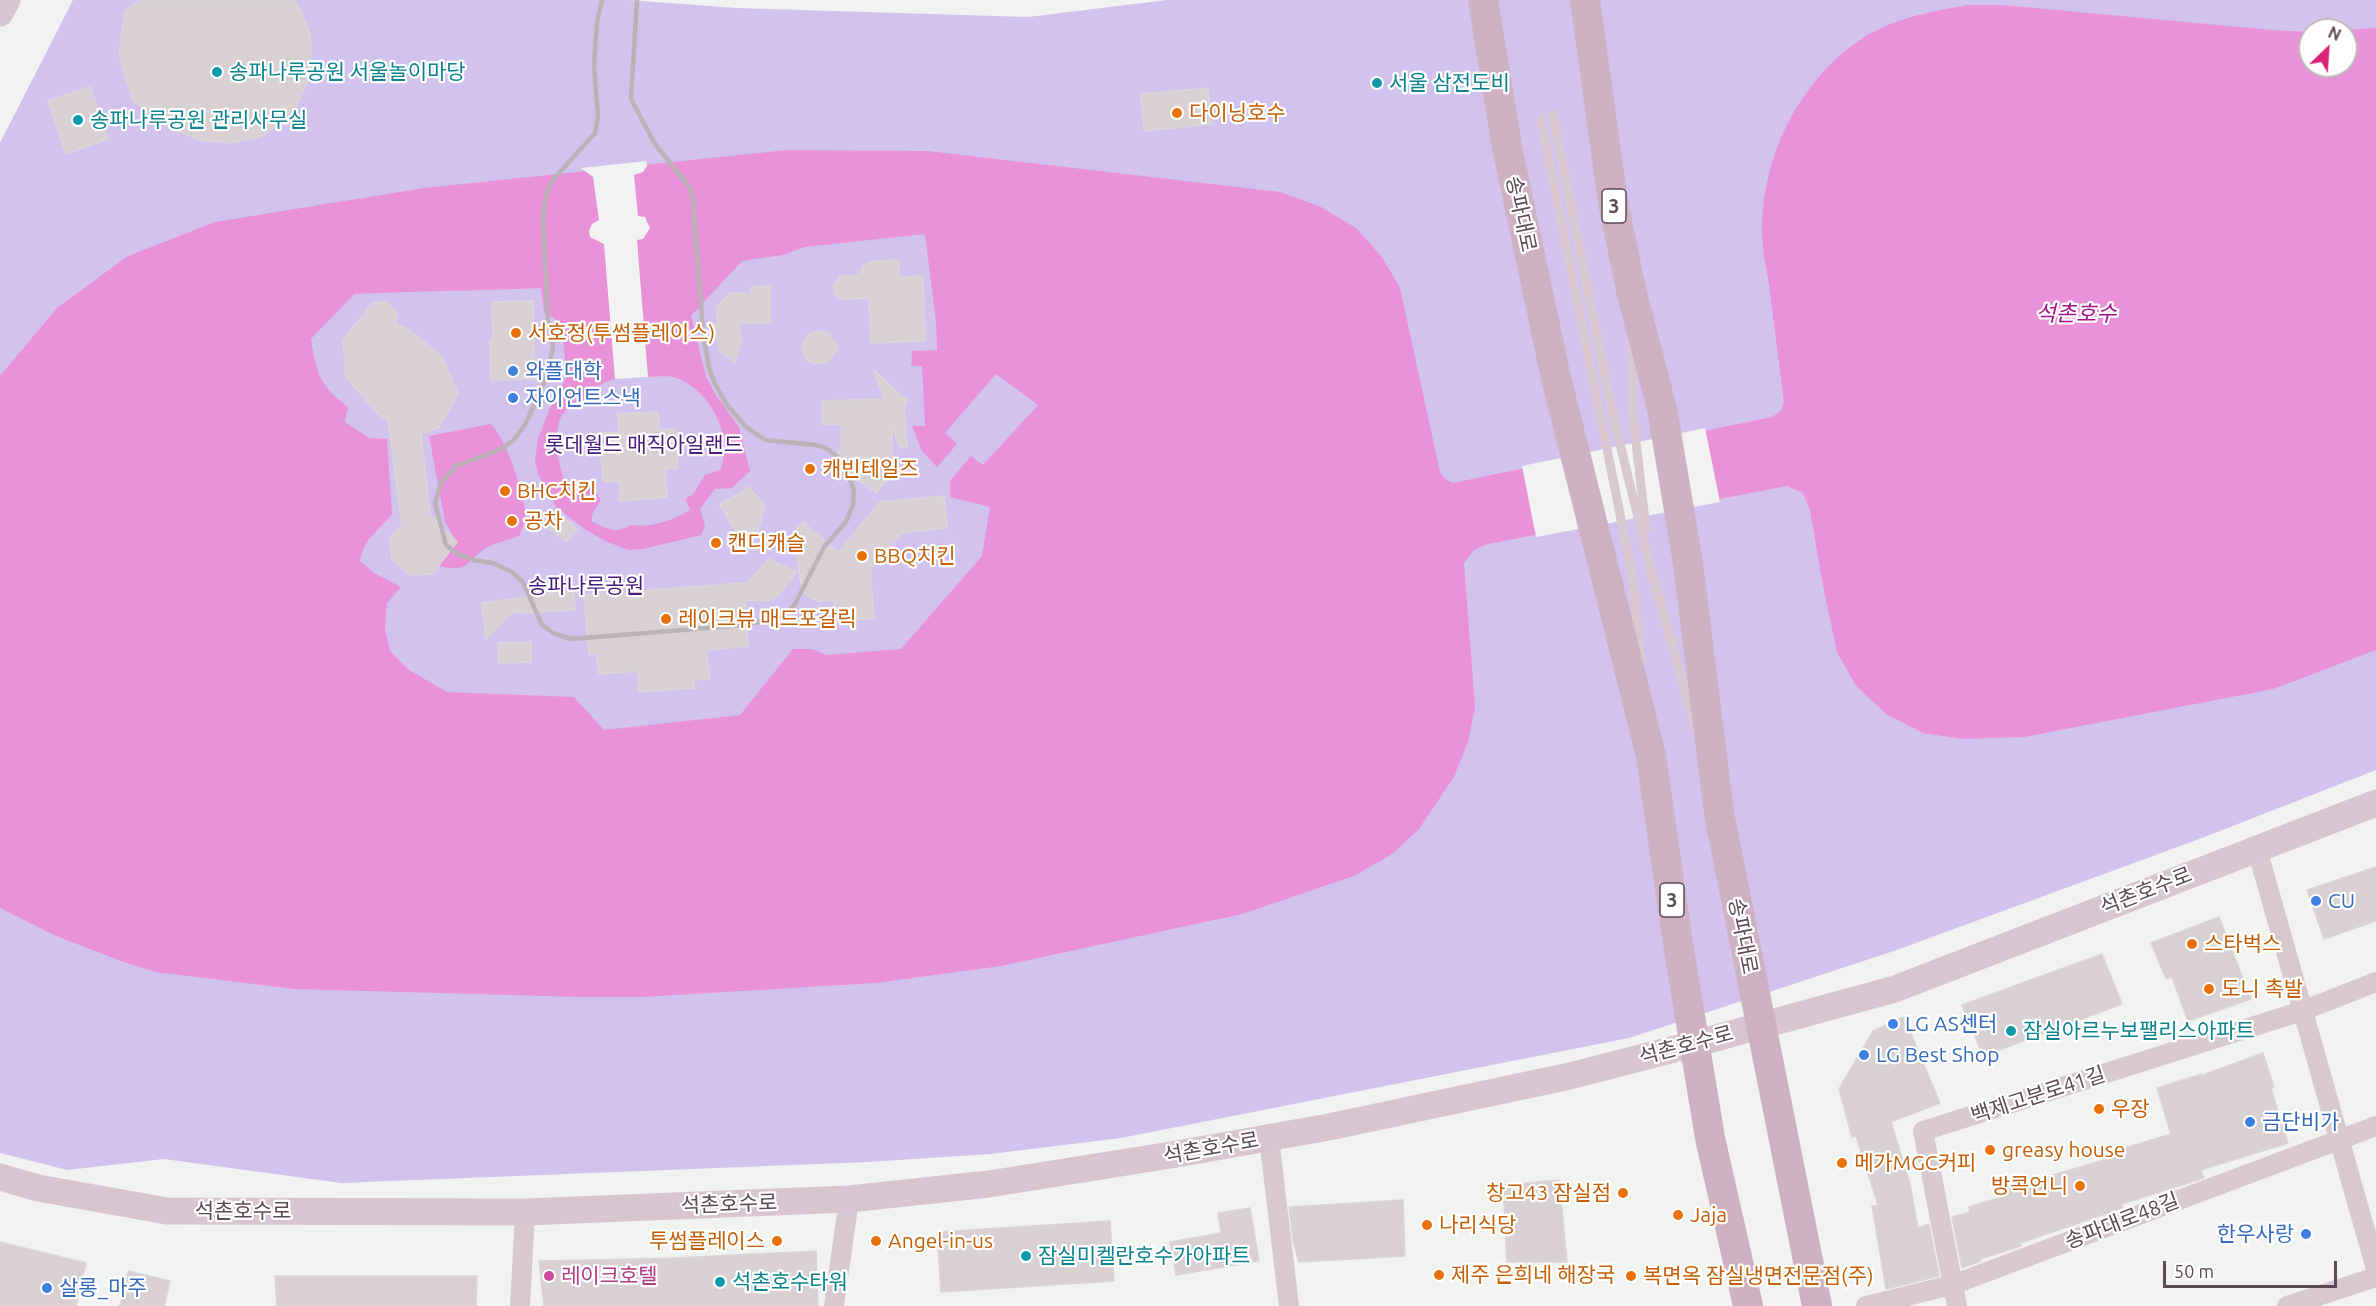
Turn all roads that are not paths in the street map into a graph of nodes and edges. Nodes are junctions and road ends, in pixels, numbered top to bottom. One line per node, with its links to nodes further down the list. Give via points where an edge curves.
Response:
1 (7, 0): 4 (street)
2 (1483, 0): 9 (main road, 송파대로 / 3, via 1507,147 1567,427)
3 (1585, 0): 7 (main road, 3, via 1614,202)
4 (0, 13)
5 (1553, 115): 8 (lane, via 1614,420)
6 (1541, 120): 9 (lane, via 1602,422)
7 (1631, 290): 8 (lane, via 1633,416); 16 (main road, 송파대로 / 3, via 1662,410 1688,563)
8 (1651, 570): 12 (lane)
9 (1618, 576): 10 (lane); 14 (main road, 3)
10 (1641, 665)
11 (1644, 688): 14 (lane)
12 (1698, 738)
13 (1701, 749): 16 (lane)
14 (1651, 756): 21 (main road, 3)
15 (2376, 803): 17 (street, 석촌호수로)
16 (1719, 813): 20 (main road, 송파대로 / 3)
17 (2257, 849): 19 (street); 20 (street, 석촌호수로, via 1894,989)
18 (2376, 982): 19 (street, 백제고분로41길)
19 (2302, 1011): 24 (street); 30 (street, 백제고분로41길, via 1923,1131)
20 (1761, 1024): 21 (street, 석촌호수로); 35 (main road, 송파대로 / 3)
21 (1694, 1044): 23 (street, 석촌호수로, via 1558,1078); 34 (main road, 3, via 1710,1138)
22 (2376, 1126): 24 (street, 송파대로48길)
23 (1269, 1138): 26 (street, 석촌호수로, via 989,1184); 33 (street)
24 (2340, 1139): 28 (street); 30 (street, 송파대로48길)
25 (0, 1177): 27 (street, 석촌호수로, via 38,1188 167,1211)
26 (849, 1199): 27 (street, 석촌호수로); 32 (street)
27 (525, 1212): 31 (street)
28 (2376, 1269)
29 (2376, 1277): 38 (street)
30 (1952, 1285): 36 (street, 송파대로48길); 37 (street)
31 (520, 1306)
32 (834, 1306)
33 (1290, 1306)
34 (1748, 1306)
35 (1817, 1306)
36 (1866, 1306)
37 (1957, 1306)
38 (2287, 1306)

